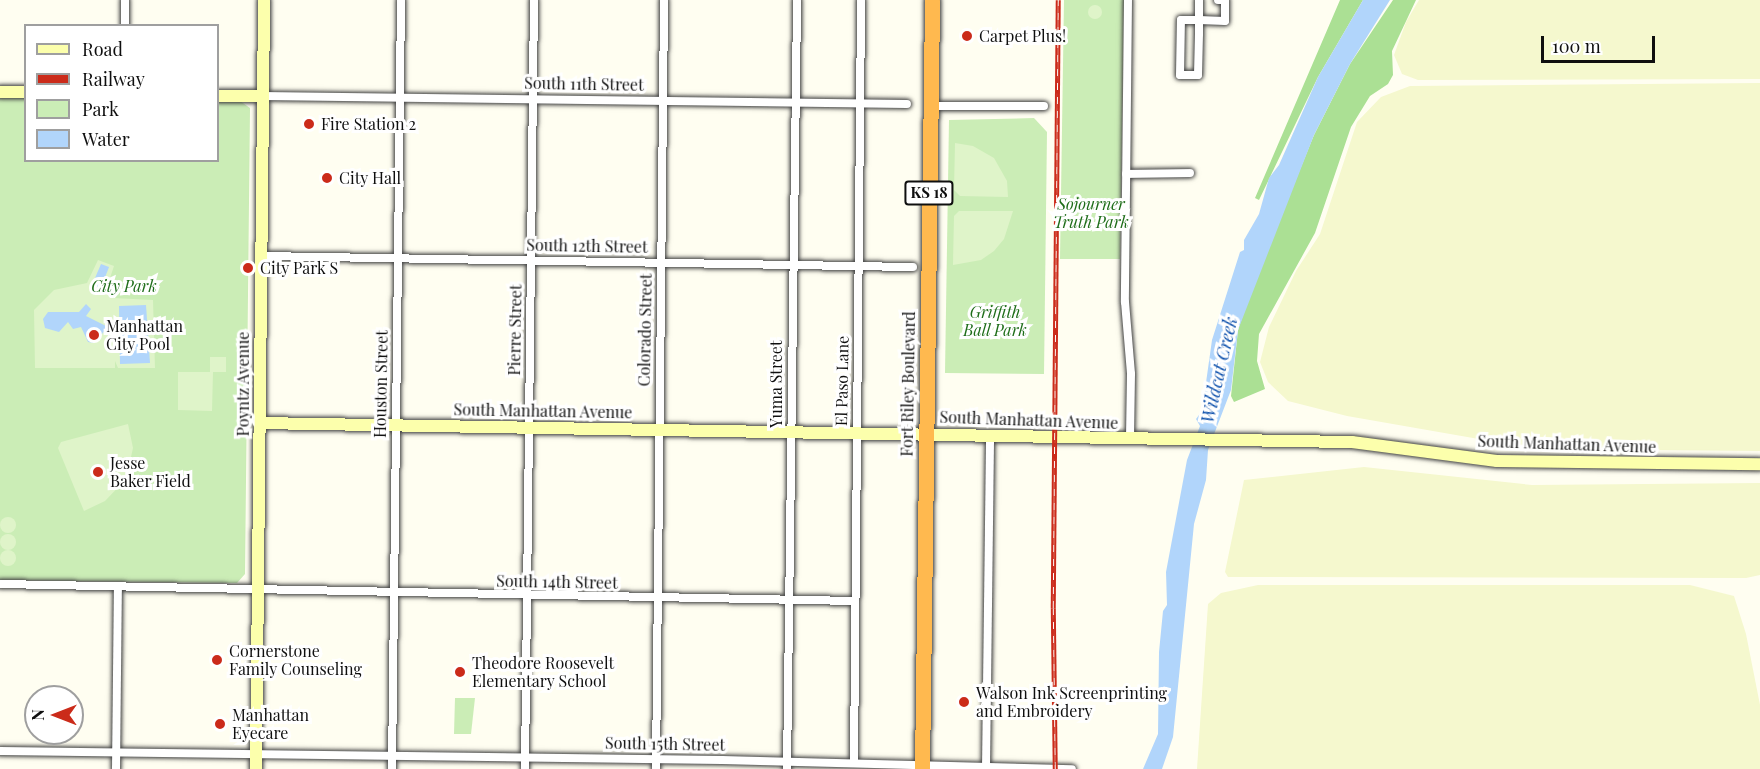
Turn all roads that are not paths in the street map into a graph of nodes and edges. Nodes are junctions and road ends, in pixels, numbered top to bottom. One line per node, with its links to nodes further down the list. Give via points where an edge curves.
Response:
1 (125, 0): 13 (street)
2 (264, 0): 17 (street, Poyntz Avenue)
3 (401, 0): 18 (street, Houston Street)
4 (534, 0): 19 (street, Pierre Street)
5 (664, 0): 20 (street, Colorado Street)
6 (796, 0): 21 (street, Yuma Street)
7 (861, 0): 22 (street, El Paso Lane)
8 (932, 0): 24 (highway, Fort Riley Boulevard / KS 18)
9 (1128, 0): 26 (street)
10 (1199, 0): 12 (street)
11 (1218, 0): 12 (street, via 1225,0 1225,21)
12 (1199, 20): 12 (street, via 1198,75 1180,75 1181,20)
13 (125, 24)
14 (0, 92): 15 (street)
15 (24, 92)
16 (219, 96): 17 (street)
17 (262, 96): 18 (street, South 11th Street); 28 (street, Poyntz Avenue)
18 (400, 97): 19 (street, South 11th Street); 29 (street, Houston Street)
19 (532, 99): 20 (street, South 11th Street); 30 (street, Pierre Street)
20 (663, 100): 21 (street, South 11th Street); 31 (street, Colorado Street)
21 (796, 102): 22 (street, South 11th Street); 32 (street, Yuma Street)
22 (859, 104): 23 (street, South 11th Street); 33 (street, El Paso Lane)
23 (907, 104)
24 (930, 106): 25 (street); 41 (highway, Fort Riley Boulevard / KS 18)
25 (1044, 106)
26 (1126, 174): 27 (street); 43 (street)
27 (1190, 174)
28 (261, 256): 29 (street, South 12th Street); 35 (street, Poyntz Avenue)
29 (397, 257): 30 (street, South 12th Street); 36 (street, Houston Street)
30 (531, 260): 31 (street, South 12th Street); 37 (street, Pierre Street)
31 (661, 262): 32 (street, South 12th Street); 38 (street, Colorado Street)
32 (792, 264): 33 (street, South 12th Street); 39 (street, Yuma Street)
33 (858, 265): 34 (street, South 12th Street); 40 (street, El Paso Lane)
34 (913, 267)
35 (259, 423): 36 (street, South Manhattan Avenue); 47 (street, Poyntz Avenue)
36 (395, 425): 37 (street, South Manhattan Avenue); 48 (street, Houston Street)
37 (529, 427): 38 (street, South Manhattan Avenue); 49 (street, Pierre Street)
38 (658, 429): 39 (street, South Manhattan Avenue); 50 (street, Colorado Street)
39 (791, 431): 40 (street, South Manhattan Avenue); 51 (street, Yuma Street)
40 (856, 432): 41 (street, South Manhattan Avenue); 52 (street, El Paso Lane)
41 (926, 434): 42 (street, South Manhattan Avenue); 61 (highway, Fort Riley Boulevard / KS 18)
42 (990, 435): 43 (street, South Manhattan Avenue); 62 (street)
43 (1130, 439): 44 (street, South Manhattan Avenue, via 1352,442 1497,461)
44 (1760, 464)
45 (0, 584): 46 (street, South 14th Street)
46 (118, 588): 47 (street, South 14th Street); 54 (street)
47 (258, 592): 48 (street, South 14th Street); 55 (street, Poyntz Avenue)
48 (393, 594): 49 (street, South 14th Street); 56 (street, Houston Street)
49 (527, 596): 50 (street, South 14th Street); 57 (street, Pierre Street)
50 (657, 598): 51 (street, South 14th Street); 58 (street, Colorado Street)
51 (789, 600): 52 (street, South 14th Street); 60 (street, Yuma Street)
52 (855, 601): 59 (street, El Paso Lane)
53 (0, 751): 54 (street, South 15th Street)
54 (116, 753): 55 (street, South 15th Street); 63 (street)
55 (256, 753): 56 (street, South 15th Street); 64 (street, Poyntz Avenue)
56 (392, 756): 57 (street, South 15th Street); 65 (street, Houston Street)
57 (525, 758): 58 (street, South 15th Street); 66 (street, Pierre Street)
58 (656, 759): 60 (street, South 15th Street); 67 (street, Colorado Street)
59 (854, 762): 60 (street, South 15th Street); 61 (street, South 15th Street)
60 (787, 765)
61 (922, 767): 62 (street, South 15th Street)
62 (986, 767): 68 (street, South 15th Street)
63 (116, 769)
64 (256, 769)
65 (392, 769)
66 (525, 769)
67 (656, 769)
68 (1072, 769)

